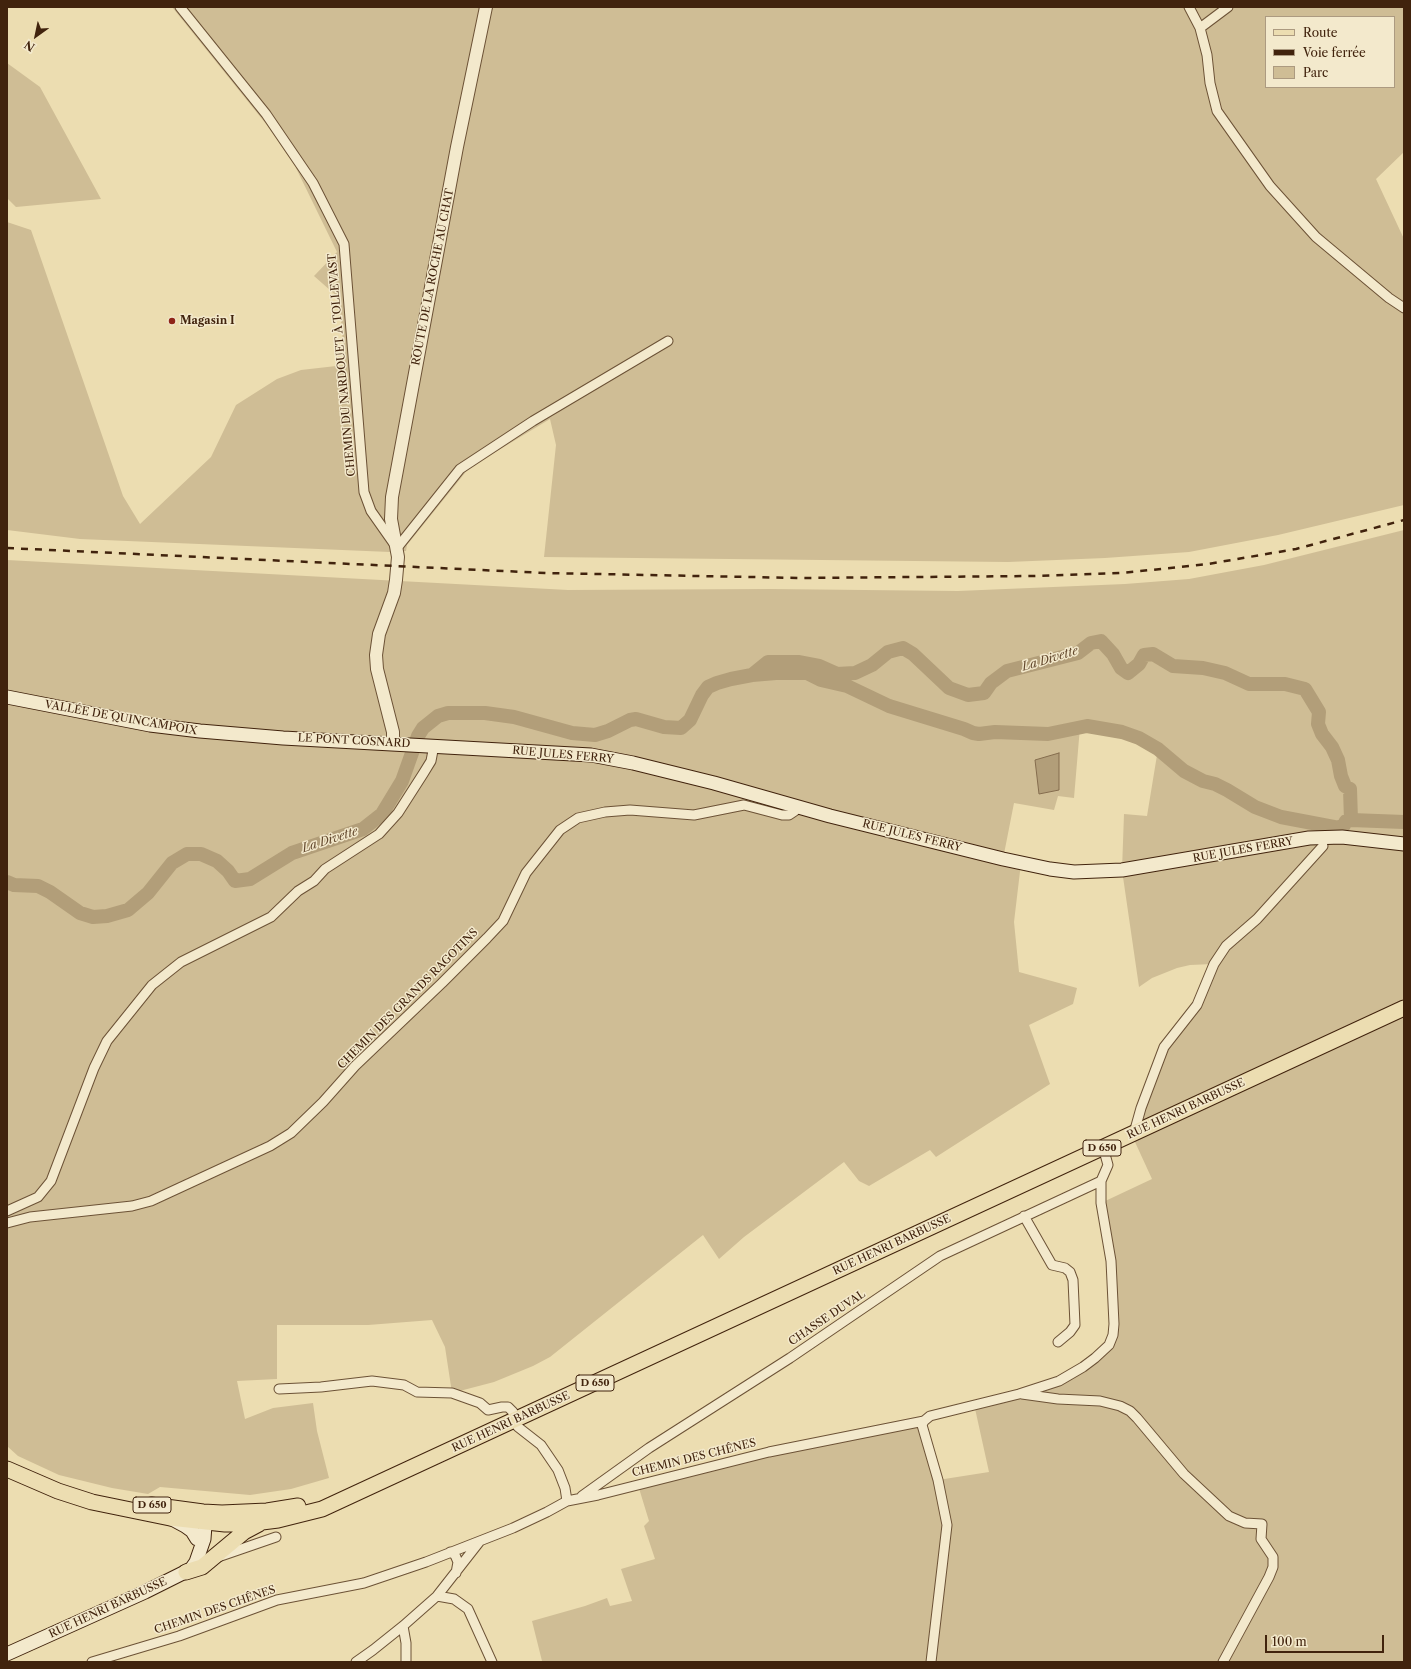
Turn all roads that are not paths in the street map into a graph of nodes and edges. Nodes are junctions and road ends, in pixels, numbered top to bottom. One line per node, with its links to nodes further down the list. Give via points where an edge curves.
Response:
1 (180, 7): 8 (street, CHEMIN DU NARDOUET À TOLLEVAST, via 266,114 313,183 344,244 364,492 372,511)
2 (486, 7): 8 (street, ROUTE DE LA ROCHE AU CHAT, via 394,480 391,514)
3 (1189, 7): 5 (street)
4 (1228, 7): 5 (street)
5 (1200, 28): 6 (street, via 1217,111 1270,186 1316,237 1388,298)
6 (1404, 308)
7 (668, 341): 8 (street, via 533,421 460,469)
8 (397, 548): 11 (street, ROUTE DE LA ROCHE AU CHAT, via 394,593 379,634 376,655)
9 (7, 697): 10 (main road, VALLÉE DE QUINCAMPOIX, via 150,725)
10 (283, 738): 11 (main road, LE PONT COSNARD)
11 (394, 743): 12 (main road, LE PONT COSNARD)
12 (429, 745): 13 (main road, RUE JULES FERRY, via 591,755 633,762); 20 (street, via 430,761 423,774 398,813 379,834 325,869 271,917 181,962 152,985 106,1041 51,1181 38,1197)
13 (798, 806): 14 (main road, RUE JULES FERRY, via 1003,859 1074,872 1122,870 1309,838 1342,837); 22 (street, CHEMIN DES GRANDS RAGOTINS, via 789,815 744,805 694,815 630,810 578,818 560,830 526,873 503,921 355,1066 292,1133 270,1146 151,1201 132,1206 30,1217)
14 (1404, 844)
15 (1323, 846): 17 (street, via 1257,919 1226,946 1214,964 1197,1005 1164,1047)
16 (1404, 1008): 17 (main road, RUE HENRI BARBUSSE / D 650)
17 (1134, 1133): 18 (main road, RUE HENRI BARBUSSE / D 650)
18 (1103, 1147): 19 (street, CHEMIN DES CHÊNES, via 1108,1164); 26 (main road, RUE HENRI BARBUSSE / D 650)
19 (1101, 1181): 21 (street, CHASSE DUVAL); 25 (street, CHEMIN DES CHÊNES, via 1101,1203 1111,1261 1113,1335 1109,1345 1083,1367 1059,1381)
20 (7, 1211)
21 (1024, 1216): 23 (street, via 1052,1265 1070,1272 1073,1280 1075,1325); 31 (street, CHASSE DUVAL, via 940,1256 790,1358 649,1448)
22 (7, 1223)
23 (1058, 1342)
24 (278, 1389): 26 (street, via 372,1381 404,1385 417,1392 452,1393 480,1403 488,1410 508,1407 513,1412)
25 (1019, 1394): 27 (street, CHEMIN DES CHÊNES, via 930,1416); 51 (street, via 1100,1401 1130,1411 1184,1474 1229,1516 1245,1523 1262,1524 1262,1539 1273,1557 1273,1567)
26 (514, 1421): 30 (main road, RUE HENRI BARBUSSE / D 650); 32 (street, via 540,1445 558,1470 565,1488)
27 (924, 1421): 31 (street, CHEMIN DES CHÊNES, via 769,1452); 50 (street, via 922,1424 947,1524)
28 (7, 1459): 34 (main road, D 650, via 59,1483 90,1493)
29 (7, 1469): 33 (main road, D 650, via 58,1491 92,1502)
30 (380, 1483): 34 (main road, D 650, via 294,1507); 35 (main road, D 650, via 322,1509)
31 (579, 1498): 32 (street, CHEMIN DES CHÊNES)
32 (566, 1501): 37 (street, CHEMIN DES CHÊNES, via 527,1522)
33 (170, 1518): 34 (main road, D 650); 38 (main road, via 188,1528)
34 (203, 1519): 35 (main road, D 650, via 232,1524); 38 (main road, via 204,1539)
35 (263, 1522): 40 (main road, via 244,1532)
36 (276, 1537): 40 (street, via 219,1558)
37 (480, 1541): 39 (street, CHEMIN DES CHÊNES); 42 (street)
38 (198, 1545): 41 (main road, via 194,1565)
39 (450, 1552): 42 (street, via 455,1555 458,1562); 46 (street, CHEMIN DES CHÊNES, via 364,1583 277,1600 180,1636)
40 (215, 1556): 41 (main road, via 202,1567)
41 (186, 1572): 45 (main road, RUE HENRI BARBUSSE)
42 (456, 1573): 43 (street)
43 (436, 1596): 44 (street); 49 (street, via 454,1599 468,1609)
44 (403, 1626): 47 (street); 48 (street)
45 (7, 1654)
46 (92, 1662)
47 (356, 1662)
48 (406, 1662)
49 (492, 1662)
50 (931, 1662)
51 (1223, 1662)

